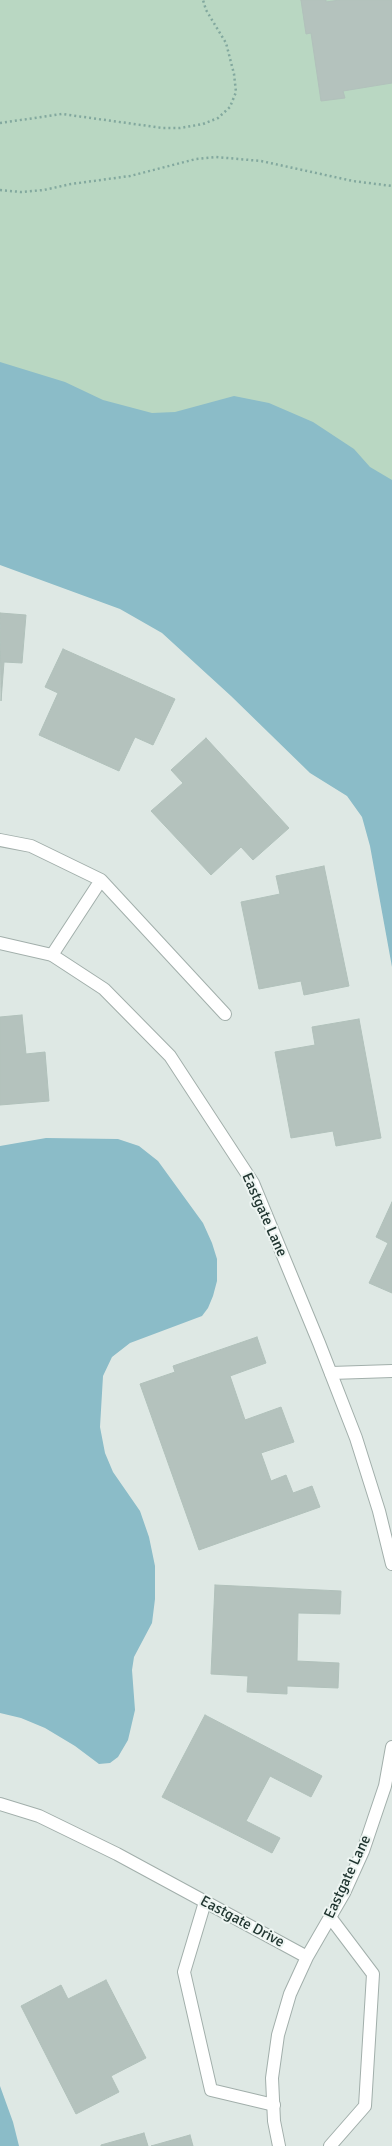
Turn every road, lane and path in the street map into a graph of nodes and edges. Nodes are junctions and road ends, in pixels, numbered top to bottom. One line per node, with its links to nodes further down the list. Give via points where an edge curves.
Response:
1 (203, 0): 2 (path, via 206,10 226,43 234,74 236,92 230,107 218,118 180,128 62,114)
2 (0, 123)
3 (392, 186): 4 (path, via 352,181 261,161 216,157 196,159 130,176 44,190)
4 (0, 190)
5 (0, 840): 6 (street, via 31,846)
6 (101, 880): 8 (street); 9 (street)
7 (0, 943): 8 (street, Eastgate Lane)
8 (52, 954): 11 (street, Eastgate Lane, via 104,989 170,1056 253,1183)
9 (225, 1014)
10 (392, 1371): 11 (street)
11 (331, 1373): 12 (street, Eastgate Lane, via 356,1438 379,1511)
12 (392, 1564)
13 (392, 1747): 16 (street, Eastgate Lane, via 384,1786 363,1851)
14 (0, 1804): 15 (street, Eastgate Drive, via 39,1816 117,1854)
15 (205, 1902): 17 (street, Eastgate Drive); 18 (street, via 184,1972 211,2090)
16 (330, 1917): 17 (street, Eastgate Lane); 20 (street, via 373,1974 364,2106)
17 (307, 1957): 18 (street, via 290,1994 278,2035 272,2078)
18 (274, 2105): 19 (street)
19 (279, 2146)
20 (330, 2146)

